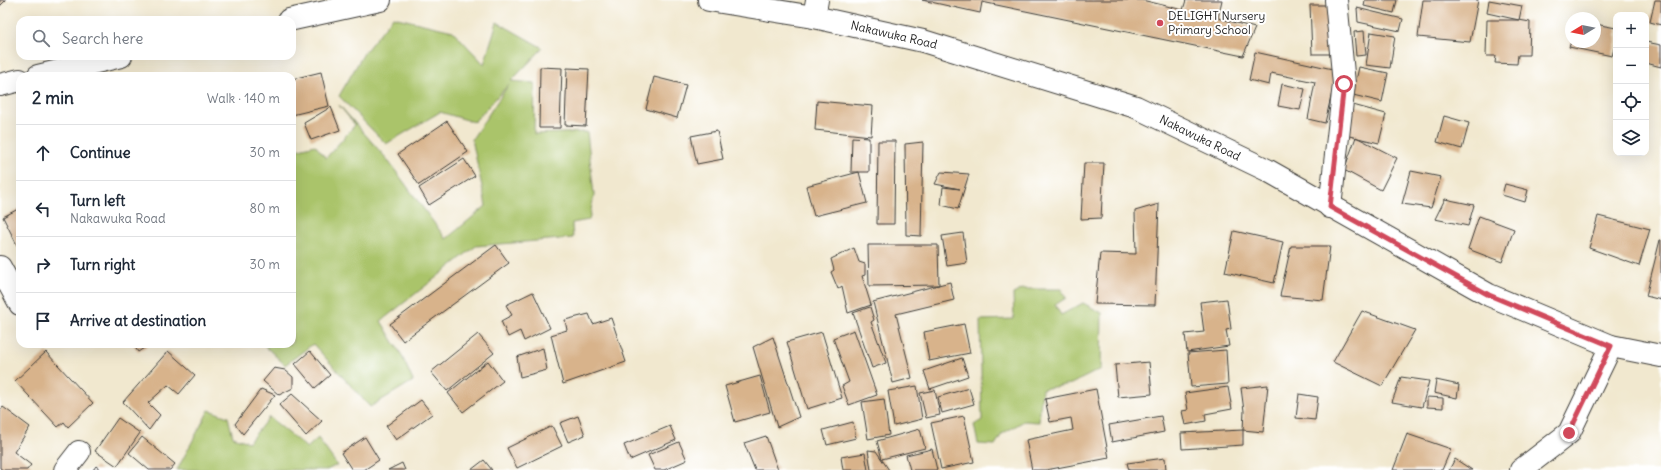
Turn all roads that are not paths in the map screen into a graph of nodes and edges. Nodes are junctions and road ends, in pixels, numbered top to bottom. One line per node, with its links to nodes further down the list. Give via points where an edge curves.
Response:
1 (380, 0): 5 (main road)
2 (709, 0): 4 (main road, Nakawuka Road)
3 (1336, 0): 10 (main road, via 1344,84)
4 (815, 8): 10 (main road, Nakawuka Road, via 1136,107 1267,170)
5 (296, 18)
6 (104, 60): 7 (main road)
7 (55, 72)
8 (16, 81): 9 (main road)
9 (0, 85)
10 (1330, 207): 13 (main road, Nakawuka Road, via 1489,295)
11 (0, 267): 12 (main road)
12 (16, 297)
13 (1611, 346): 14 (main road, Nakawuka Road); 17 (main road, via 1569,433)
14 (1661, 356)
15 (79, 452): 16 (main road)
16 (65, 470)
17 (1521, 470)

